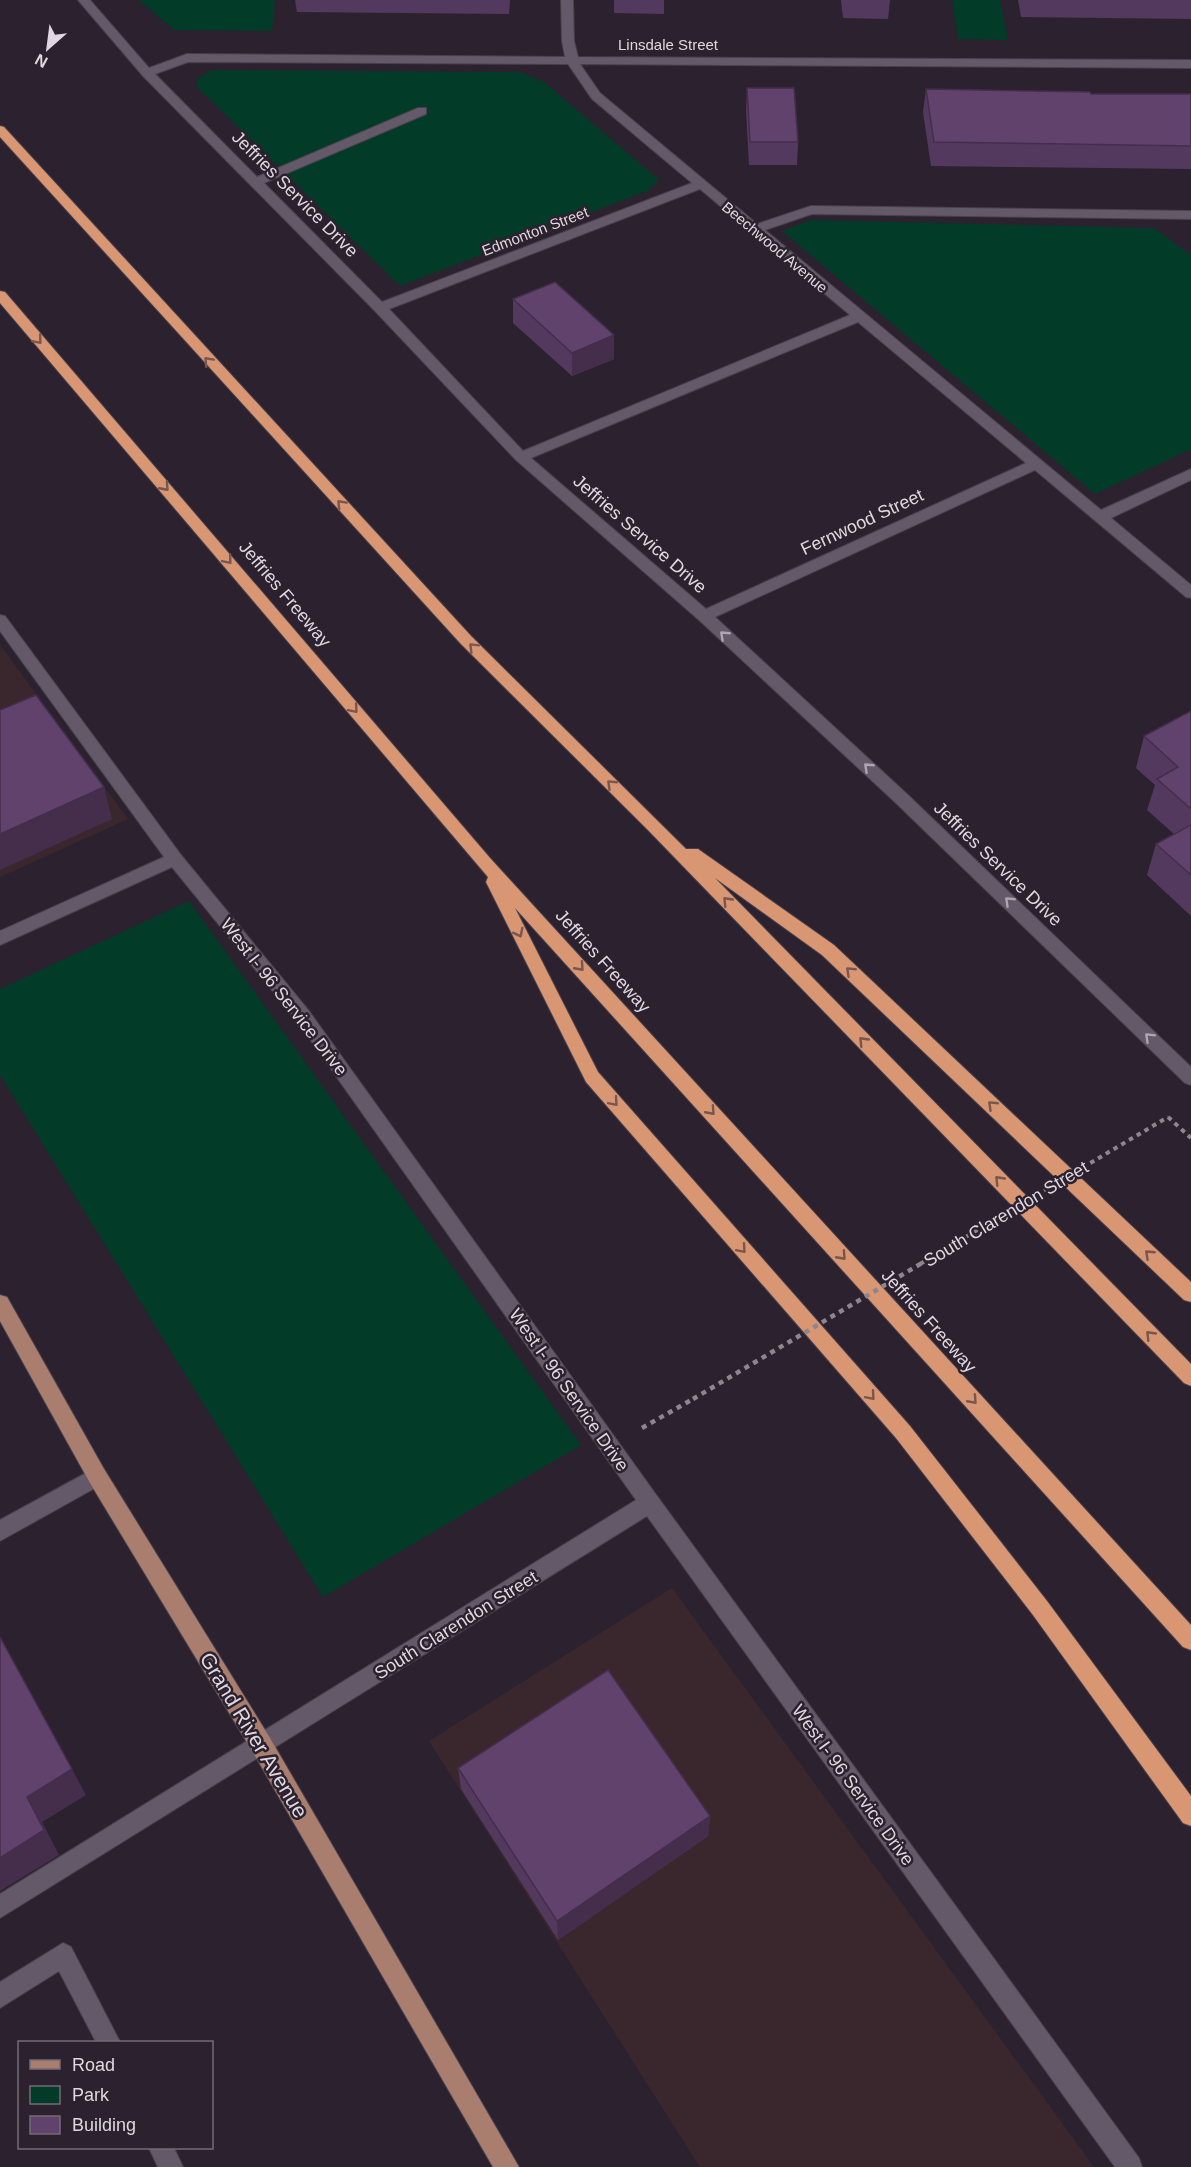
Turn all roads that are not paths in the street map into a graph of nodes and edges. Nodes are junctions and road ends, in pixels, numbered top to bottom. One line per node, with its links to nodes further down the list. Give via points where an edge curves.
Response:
1 (84, 0): 5 (street, Jeffries Service Drive)
2 (567, 0): 3 (street, Beechwood Avenue)
3 (570, 60): 4 (street, Linsdale Street); 5 (street, Linsdale Street, via 187,58); 9 (street, Beechwood Avenue, via 596,96)
4 (1191, 64)
5 (147, 73): 8 (street, Jeffries Service Drive)
6 (422, 111): 8 (street)
7 (0, 130): 22 (highway, one-way to 7, via 466,640)
8 (256, 182): 13 (street, Jeffries Service Drive)
9 (701, 184): 11 (street, Beechwood Avenue); 13 (street, Edmonton Street)
10 (1191, 214): 11 (street, via 811,210)
11 (755, 229): 14 (street, Beechwood Avenue)
12 (0, 295): 24 (highway, Jeffries Freeway, one-way to 24)
13 (380, 308): 15 (street, Jeffries Service Drive)
14 (858, 317): 15 (street); 16 (street, Beechwood Avenue)
15 (521, 457): 20 (street, Jeffries Service Drive)
16 (1036, 464): 18 (street, Beechwood Avenue); 20 (street, Fernwood Street)
17 (1191, 474): 18 (street)
18 (1100, 516): 19 (street)
19 (1191, 593)
20 (704, 616): 26 (street, Jeffries Service Drive, one-way to 20, via 902,799)
21 (0, 620): 23 (street, West I- 96 Service Drive)
22 (653, 825): 27 (highway, one-way to 22, via 828,950); 29 (highway, one-way to 22)
23 (175, 860): 25 (street); 31 (street, West I- 96 Service Drive, via 303,1016)
24 (484, 861): 33 (highway, Jeffries Freeway, one-way to 33); 35 (highway, one-way to 35, via 591,1077 903,1432 1040,1608)
25 (0, 938)
26 (1191, 1078)
27 (1191, 1294)
28 (0, 1303): 30 (main road, Grand River Avenue)
29 (1191, 1377)
30 (97, 1476): 32 (street); 34 (main road, Grand River Avenue)
31 (650, 1503): 34 (street, South Clarendon Street); 42 (street, West I- 96 Service Drive)
32 (0, 1531)
33 (1191, 1640)
34 (262, 1746): 36 (street, South Clarendon Street); 41 (main road, Grand River Avenue)
35 (1191, 1815)
36 (0, 1907)
37 (0, 1996): 38 (street, via 63,1954)
38 (107, 2041)
39 (162, 2149): 40 (street)
40 (171, 2167)
41 (507, 2167)
42 (1130, 2167)

